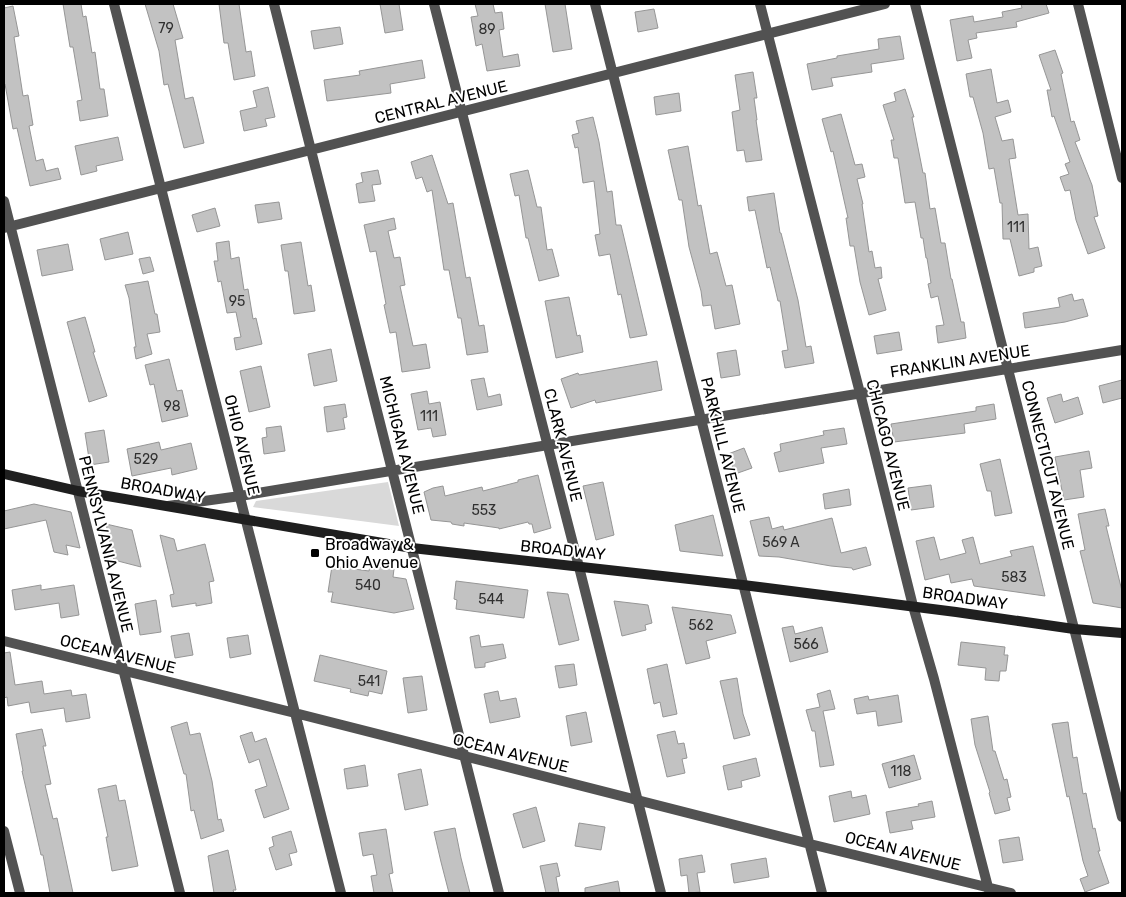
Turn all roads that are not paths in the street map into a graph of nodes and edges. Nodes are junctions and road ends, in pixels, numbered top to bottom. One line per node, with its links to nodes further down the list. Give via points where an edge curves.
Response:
1 (114, 4): 14 (street, OHIO AVENUE)
2 (274, 4): 12 (street, MICHIGAN AVENUE)
3 (434, 4): 11 (street, CLARK AVENUE)
4 (595, 4): 10 (street, PARKHILL AVENUE)
5 (760, 4): 9 (street, CHICAGO AVENUE)
6 (885, 4): 9 (street, CENTRAL AVENUE)
7 (915, 4): 18 (street, CONNECTICUT AVENUE)
8 (1078, 4): 13 (street)
9 (767, 34): 10 (street, CENTRAL AVENUE); 19 (street, CHICAGO AVENUE)
10 (612, 73): 11 (street, CENTRAL AVENUE); 20 (street, PARKHILL AVENUE)
11 (462, 112): 12 (street, CENTRAL AVENUE); 21 (street, CLARK AVENUE)
12 (311, 150): 14 (street, CENTRAL AVENUE); 22 (street, MICHIGAN AVENUE)
13 (1122, 178)
14 (161, 188): 16 (street, CENTRAL AVENUE); 25 (street, OHIO AVENUE)
15 (4, 201): 16 (street, PENNSYLVANIA AVENUE)
16 (7, 228): 24 (street, PENNSYLVANIA AVENUE)
17 (1122, 350): 18 (street, FRANKLIN AVENUE)
18 (1008, 369): 19 (street, FRANKLIN AVENUE); 32 (street, CONNECTICUT AVENUE)
19 (860, 393): 20 (street, FRANKLIN AVENUE); 31 (street, CHICAGO AVENUE)
20 (701, 420): 21 (street, FRANKLIN AVENUE); 30 (street, PARKHILL AVENUE)
21 (547, 444): 22 (street, FRANKLIN AVENUE); 29 (street, CLARK AVENUE)
22 (393, 470): 25 (street, FRANKLIN AVENUE); 28 (street, MICHIGAN AVENUE)
23 (4, 474): 24 (main road, BROADWAY)
24 (78, 491): 26 (main road, BROADWAY); 35 (street, PENNSYLVANIA AVENUE)
25 (240, 496): 26 (street, FRANKLIN AVENUE); 27 (street, OHIO AVENUE)
26 (166, 506): 27 (main road, BROADWAY)
27 (245, 520): 28 (main road, BROADWAY); 36 (street, OHIO AVENUE)
28 (412, 548): 29 (main road, BROADWAY); 37 (street, MICHIGAN AVENUE)
29 (579, 567): 30 (main road, BROADWAY); 38 (street, CLARK AVENUE)
30 (743, 585): 31 (main road, BROADWAY); 41 (street, PARKHILL AVENUE)
31 (912, 606): 32 (main road, BROADWAY); 42 (street, CHICAGO AVENUE)
32 (1074, 629): 33 (main road, BROADWAY); 39 (street, CONNECTICUT AVENUE)
33 (1122, 633)
34 (4, 641): 35 (street, OCEAN AVENUE)
35 (122, 671): 36 (street, OCEAN AVENUE); 44 (street, PENNSYLVANIA AVENUE)
36 (295, 713): 37 (street, OCEAN AVENUE); 45 (street, OHIO AVENUE)
37 (464, 757): 38 (street, OCEAN AVENUE); 46 (street, MICHIGAN AVENUE)
38 (637, 800): 41 (street, OCEAN AVENUE); 47 (street, CLARK AVENUE)
39 (1122, 817)
40 (4, 831): 43 (street)
41 (810, 844): 42 (street, OCEAN AVENUE); 48 (street, PARKHILL AVENUE)
42 (989, 890): 49 (street, OCEAN AVENUE)
43 (20, 893)
44 (180, 893)
45 (341, 893)
46 (499, 893)
47 (661, 893)
48 (822, 893)
49 (1011, 893)

